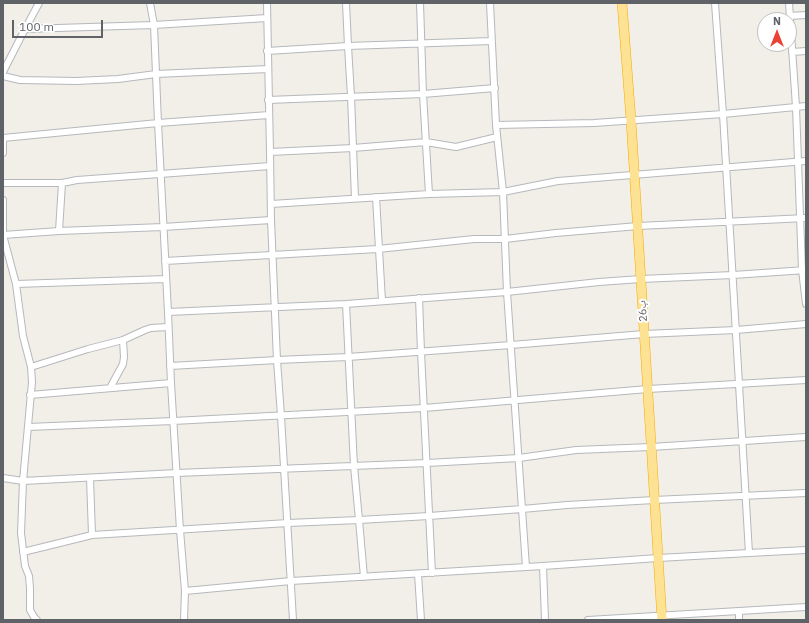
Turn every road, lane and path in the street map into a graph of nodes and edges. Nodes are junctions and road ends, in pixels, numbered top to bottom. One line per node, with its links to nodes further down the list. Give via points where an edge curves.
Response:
1 (39, 3): 11 (street)
2 (150, 3): 10 (street)
3 (267, 3): 9 (street)
4 (346, 3): 14 (street)
5 (420, 3): 13 (street)
6 (490, 3): 12 (street)
7 (622, 3): 29 (highway, 26ب)
8 (715, 3): 27 (street)
9 (267, 18): 10 (street); 15 (street)
10 (154, 25): 11 (street); 19 (street)
11 (25, 29): 18 (street)
12 (492, 41): 13 (street); 21 (street)
13 (422, 44): 14 (street); 22 (street)
14 (348, 46): 15 (street); 23 (street)
15 (267, 51): 17 (street)
16 (792, 52): 26 (street)
17 (268, 69): 19 (street); 24 (street)
18 (3, 72)
19 (156, 74): 20 (street, via 76,81 20,80); 30 (street)
20 (3, 76)
21 (495, 88): 22 (street); 31 (street)
22 (423, 94): 23 (street); 34 (street)
23 (351, 96): 24 (street); 35 (street)
24 (268, 100): 28 (street)
25 (806, 106): 26 (street)
26 (796, 107): 27 (street); 39 (street)
27 (723, 114): 29 (street); 41 (street)
28 (269, 115): 30 (street); 36 (street)
29 (631, 120): 31 (street); 43 (highway, 26ب)
30 (158, 123): 33 (street); 42 (street)
31 (496, 125): 32 (street)
32 (498, 137): 34 (street, via 456,147); 46 (street)
33 (3, 138): 37 (street)
34 (426, 142): 35 (street); 47 (street)
35 (353, 148): 36 (street); 49 (street)
36 (270, 152): 40 (street)
37 (3, 153)
38 (806, 161): 39 (street)
39 (798, 162): 41 (street); 52 (street)
40 (270, 166): 42 (street); 51 (street)
41 (726, 168): 43 (street); 54 (street)
42 (160, 174): 45 (street); 56 (street)
43 (634, 175): 46 (street, via 558,181); 55 (highway, 26ب)
44 (3, 183): 45 (street)
45 (62, 183): 57 (street)
46 (503, 192): 47 (street); 59 (street)
47 (429, 194): 48 (street)
48 (376, 196): 49 (street); 60 (street)
49 (355, 198): 51 (street)
50 (3, 200): 58 (street)
51 (271, 204): 53 (street)
52 (803, 219): 54 (street); 63 (street)
53 (271, 220): 56 (street); 61 (street)
54 (730, 222): 55 (street); 64 (street)
55 (638, 226): 59 (street); 66 (highway, 26ب)
56 (163, 227): 57 (street); 62 (street)
57 (59, 231): 58 (street)
58 (3, 235): 67 (street)
59 (504, 238): 60 (street); 68 (street)
60 (378, 249): 61 (street); 70 (street)
61 (273, 255): 62 (street); 73 (street)
62 (165, 261): 65 (street)
63 (804, 270): 64 (street); 72 (street)
64 (733, 275): 66 (street); 77 (street)
65 (166, 279): 67 (street); 74 (street)
66 (641, 279): 68 (street); 78 (highway, 26ب)
67 (16, 284): 85 (street, via 23,336)
68 (507, 292): 69 (street); 80 (street)
69 (419, 298): 70 (street); 81 (street)
70 (382, 301): 71 (street)
71 (346, 304): 73 (street); 82 (street)
72 (806, 304)
73 (275, 307): 74 (street); 83 (street)
74 (168, 312): 76 (street)
75 (806, 324): 77 (street)
76 (168, 327): 79 (street, via 144,330); 84 (street)
77 (736, 330): 78 (street); 88 (street)
78 (644, 334): 80 (street); 90 (highway, 26ب)
79 (123, 340): 85 (street); 89 (street, via 124,357)
80 (510, 345): 81 (street); 92 (street)
81 (421, 352): 82 (street); 93 (street)
82 (348, 358): 83 (street); 94 (street)
83 (276, 360): 84 (street); 95 (street)
84 (170, 366): 87 (street)
85 (31, 367): 91 (street)
86 (806, 380): 88 (street)
87 (170, 383): 89 (street); 96 (street)
88 (739, 384): 90 (street); 99 (street)
89 (110, 388): 91 (street)
90 (648, 389): 92 (street); 100 (highway, 26ب)
91 (30, 395): 97 (street)
92 (514, 401): 93 (street); 101 (street)
93 (424, 408): 94 (street); 102 (street)
94 (351, 412): 95 (street); 103 (street)
95 (281, 416): 96 (street); 104 (street)
96 (173, 421): 97 (street); 105 (street)
97 (28, 427): 108 (street)
98 (806, 437): 99 (street)
99 (742, 441): 100 (street); 110 (street)
100 (651, 447): 101 (street, via 576,450); 111 (highway, 26ب)
101 (519, 458): 102 (street); 112 (street)
102 (427, 463): 103 (street); 113 (street)
103 (354, 466): 104 (street); 114 (street)
104 (284, 469): 105 (street); 115 (street)
105 (177, 474): 107 (street); 116 (street)
106 (3, 478): 108 (street)
107 (90, 478): 108 (street); 117 (street)
108 (23, 481): 119 (street)
109 (806, 493): 110 (street)
110 (746, 496): 111 (street); 120 (street)
111 (654, 500): 112 (street); 121 (highway, 26ب)
112 (522, 510): 113 (street); 123 (street)
113 (429, 516): 114 (street); 124 (street)
114 (359, 520): 115 (street); 126 (street)
115 (288, 523): 116 (street); 127 (street)
116 (180, 530): 117 (street); 128 (street)
117 (92, 535): 119 (street)
118 (806, 550): 120 (street)
119 (23, 552): 132 (street, via 29,576 30,610)
120 (749, 553): 121 (street)
121 (658, 558): 122 (street); 131 (highway, 26ب)
122 (543, 566): 123 (street); 136 (street)
123 (526, 567): 124 (street)
124 (432, 573): 125 (street)
125 (418, 574): 126 (street); 135 (street)
126 (364, 577): 127 (street)
127 (291, 581): 128 (street); 134 (street)
128 (185, 591): 133 (street)
129 (806, 606): 130 (street)
130 (739, 611): 131 (street); 138 (street)
131 (662, 618): 137 (street)
132 (37, 620)
133 (184, 620)
134 (293, 620)
135 (421, 620)
136 (545, 620)
137 (588, 620)
138 (739, 620)

